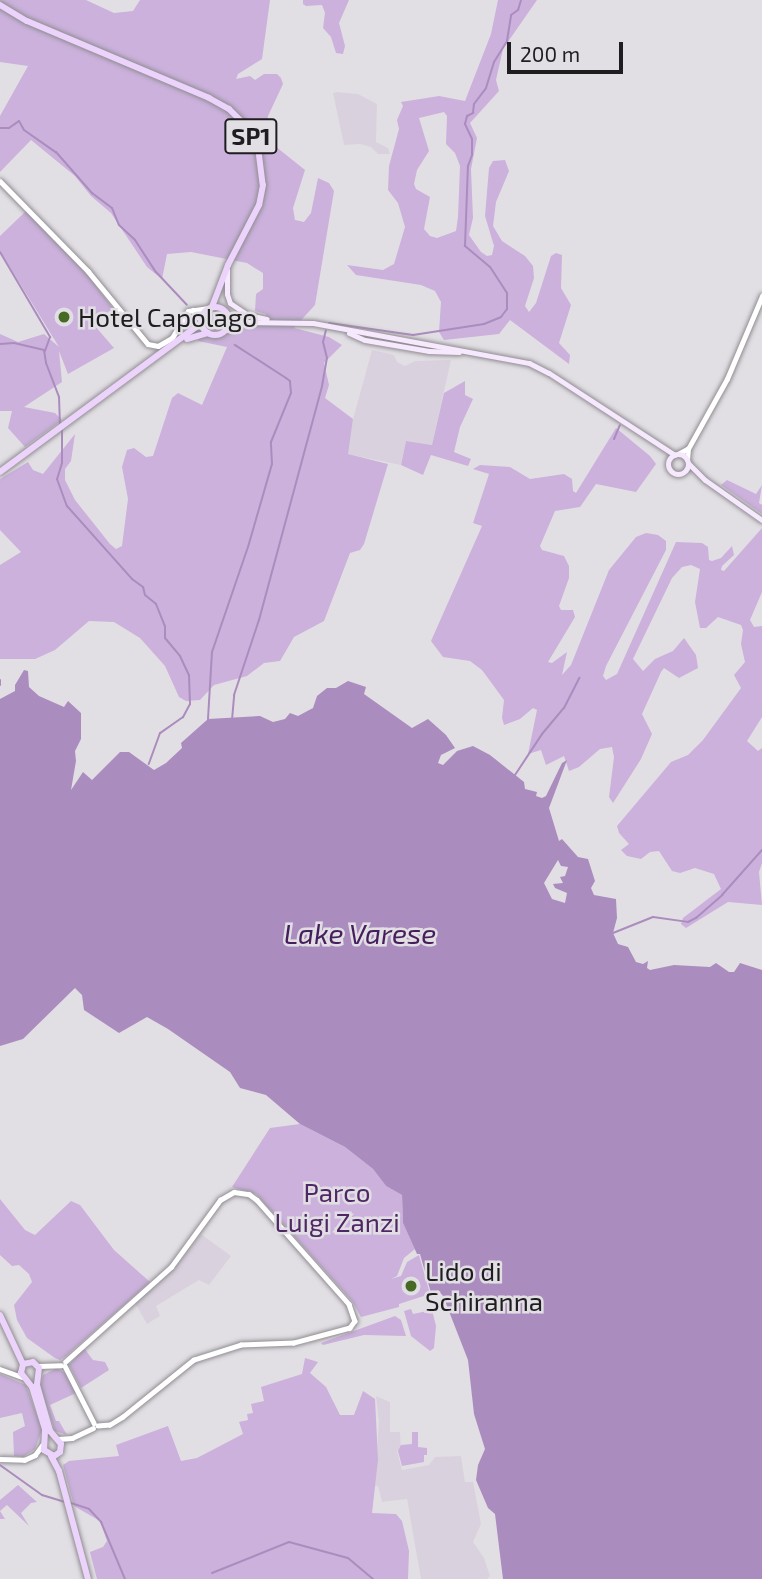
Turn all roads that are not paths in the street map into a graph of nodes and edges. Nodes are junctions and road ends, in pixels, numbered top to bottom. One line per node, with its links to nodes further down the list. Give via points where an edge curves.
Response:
1 (0, 5): 3 (main road, SP1, via 27,21 209,98 246,126 258,147 263,185 259,205)
2 (0, 181): 7 (street, via 88,271 148,344 158,346 172,338)
3 (228, 265): 4 (main road, SP1); 10 (main road, via 230,303 248,315)
4 (220, 288): 6 (main road, SP1); 8 (main road, SP1)
5 (762, 296): 22 (street, via 727,379)
6 (210, 308): 7 (street); 8 (main road); 11 (main road, SP1)
7 (192, 309): 11 (street)
8 (223, 309): 9 (main road, SP1)
9 (228, 317): 12 (main road); 14 (main road)
10 (277, 321): 12 (main road); 13 (main road)
11 (201, 322): 15 (main road); 17 (main road, SP1)
12 (243, 322): 14 (main road)
13 (335, 328): 16 (main road); 19 (main road, via 365,340)
14 (226, 330): 15 (main road, SP1)
15 (208, 333): 17 (main road, SP1)
16 (378, 336): 18 (main road); 19 (main road)
17 (176, 344): 26 (main road, SP1)
18 (431, 345): 19 (main road); 20 (main road)
19 (405, 346): 20 (main road)
20 (487, 355): 21 (main road, via 529,363 549,373)
21 (653, 443): 23 (main road); 25 (main road)
22 (688, 449): 23 (street); 24 (street)
23 (677, 455): 24 (main road); 25 (main road)
24 (687, 461): 27 (main road); 28 (main road)
25 (669, 462): 27 (main road, via 671,471)
26 (0, 472)
27 (683, 472): 28 (main road)
28 (705, 480): 29 (main road)
29 (762, 520)
30 (0, 1315): 31 (main road)
31 (15, 1343): 33 (main road); 34 (main road)
32 (64, 1364): 34 (street); 38 (street); 38 (street, via 171,1267 226,1195 238,1192 253,1197 347,1301 354,1325 299,1342 241,1345 194,1360 123,1417)
33 (22, 1367): 34 (main road); 36 (street); 37 (main road)
34 (36, 1367): 39 (main road, via 37,1388)
35 (0, 1369): 36 (street)
36 (12, 1374): 37 (street)
37 (23, 1377): 41 (main road, via 32,1387 46,1429)
38 (95, 1426): 40 (street)
39 (57, 1438): 40 (street); 42 (main road)
40 (72, 1438): 42 (street)
41 (43, 1444): 43 (street); 44 (main road)
42 (60, 1450): 44 (main road); 46 (main road)
43 (35, 1455): 44 (street); 45 (street, via 24,1460)
44 (50, 1455): 46 (main road)
45 (0, 1459)
46 (58, 1471): 47 (main road)
47 (88, 1579)

